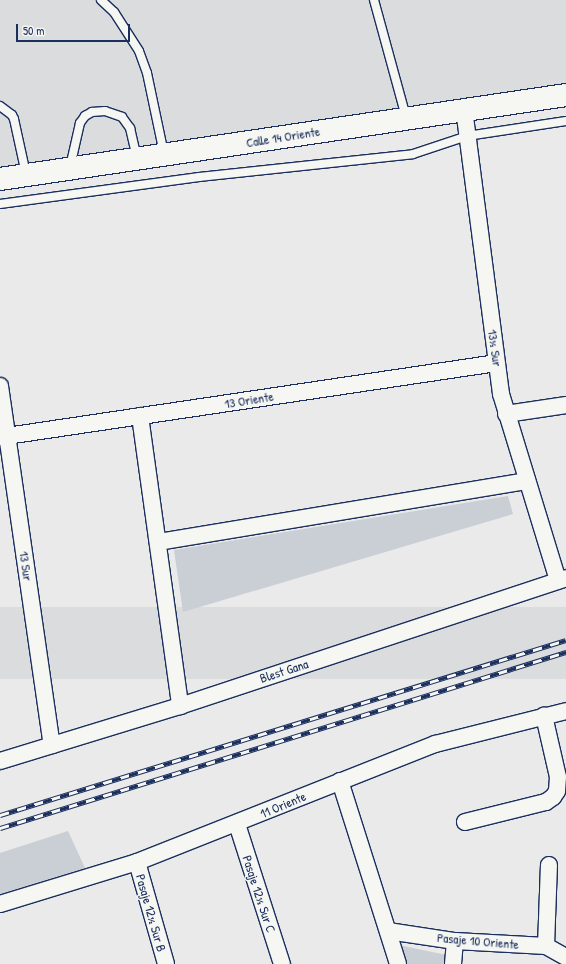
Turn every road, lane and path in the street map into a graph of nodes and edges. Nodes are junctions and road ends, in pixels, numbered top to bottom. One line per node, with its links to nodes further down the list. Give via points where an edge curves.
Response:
1 (102, 0): 9 (lane, via 114,12 139,51 147,73)
2 (374, 0): 6 (lane)
3 (566, 95): 5 (main road, Calle 14 Oriente)
4 (0, 106): 12 (lane, via 14,119)
5 (464, 109): 6 (main road, Calle 14 Oriente); 8 (street, 13½ Sur)
6 (406, 118): 9 (main road, Calle 14 Oriente)
7 (566, 121): 8 (lane)
8 (467, 136): 14 (lane, via 413,154); 15 (street, 13½ Sur)
9 (164, 154): 10 (main road, Calle 14 Oriente)
10 (138, 158): 11 (main road, Calle 14 Oriente); 11 (lane, via 130,128 122,117 105,111 92,112 80,123)
11 (70, 169): 12 (main road, Calle 14 Oriente)
12 (26, 175): 13 (main road, Calle 14 Oriente)
13 (0, 179)
14 (0, 204)
15 (497, 363): 18 (street, 13½ Sur); 19 (street, 13 Oriente)
16 (0, 386): 20 (street, 13 Sur)
17 (566, 405): 18 (street)
18 (506, 414): 21 (street, 13½ Sur)
19 (140, 416): 20 (street, 13 Oriente); 22 (street)
20 (4, 437): 27 (street, 13 Sur)
21 (527, 481): 22 (street); 23 (street, 13½ Sur)
22 (158, 542): 24 (street)
23 (562, 579): 24 (street, Blest Gana)
24 (180, 706): 27 (street, Blest Gana)
25 (566, 711): 26 (street, 11 Oriente)
26 (544, 716): 29 (street, 11 Oriente, via 435,744); 30 (street, via 558,777 557,791 546,802)
27 (52, 745): 28 (street, Blest Gana)
28 (0, 761)
29 (340, 781): 31 (street, 11 Oriente); 35 (street)
30 (465, 822)
31 (237, 824): 32 (street, 11 Oriente); 40 (street, Pasaje 12½ Sur C)
32 (137, 862): 34 (street, 11 Oriente); 39 (street, Pasaje 12½ Sur B)
33 (549, 865): 37 (street)
34 (0, 904)
35 (388, 931): 36 (street, Pasaje 10 Oriente); 41 (street)
36 (455, 941): 37 (street, Pasaje 10 Oriente); 42 (street)
37 (546, 946): 38 (street, Pasaje 10 Oriente)
38 (566, 957)
39 (166, 964)
40 (282, 964)
41 (398, 964)
42 (453, 964)

